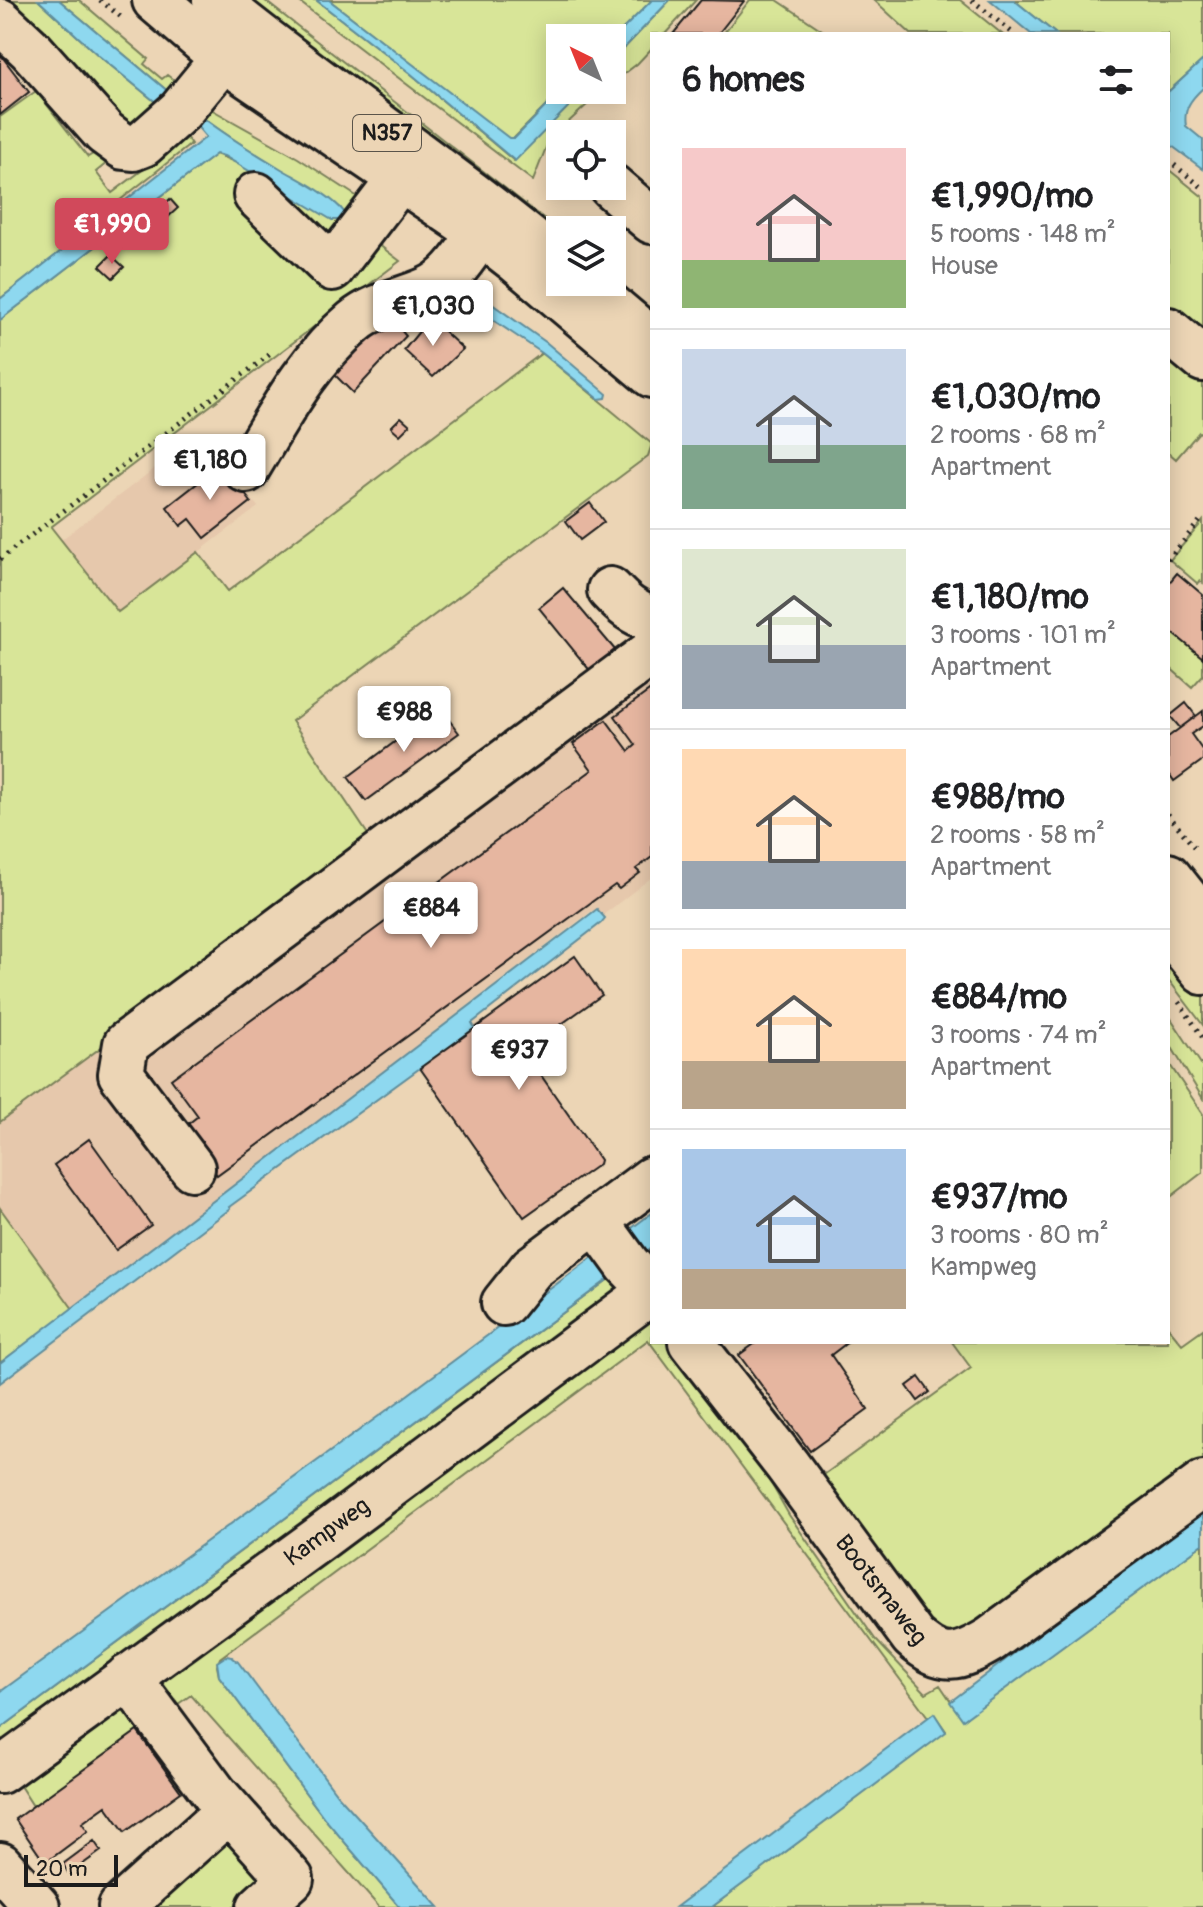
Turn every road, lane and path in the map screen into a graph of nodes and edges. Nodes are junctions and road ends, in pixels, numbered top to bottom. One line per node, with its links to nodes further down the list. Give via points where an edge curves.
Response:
1 (155, 0): 6 (street)
2 (215, 0): 6 (street, N357)
3 (972, 0): 5 (path)
4 (0, 21): 6 (street, via 105,133 133,148 180,111)
5 (1012, 32)
6 (236, 43): 8 (street, N357)
7 (1170, 162): 9 (path)
8 (409, 167): 10 (street, via 332,268); 13 (street); 14 (street, N357, via 503,216)
9 (1203, 188)
10 (256, 195)
11 (626, 199): 12 (street)
12 (650, 219)
13 (481, 233): 20 (street); 21 (street, via 429,290 380,305 353,323 284,406)
14 (546, 252)
15 (599, 296): 17 (street)
16 (1170, 332): 19 (street)
17 (650, 339)
18 (275, 351): 24 (path)
19 (1203, 359)
20 (650, 373)
21 (246, 470)
22 (1203, 517): 23 (path)
23 (1170, 558)
24 (0, 559)
25 (610, 590): 26 (street, via 624,606)
26 (650, 618)
27 (650, 653): 32 (street, via 126,1044 121,1074)
28 (1170, 824): 29 (path)
29 (1182, 897): 30 (street)
30 (1189, 985): 31 (path)
31 (1203, 1038)
32 (192, 1168)
33 (650, 1186): 34 (street)
34 (628, 1262): 35 (street, via 532,1268); 38 (street, Kampweg)
35 (504, 1303)
36 (693, 1344): 37 (street, Bootsmaweg, via 913,1637 929,1652 947,1657 968,1653 990,1640)
37 (1203, 1484)
38 (128, 1677): 39 (street, Kampweg); 40 (street)
39 (0, 1771)
40 (229, 1810): 41 (street); 42 (street, via 291,1879)
41 (121, 1907)
42 (260, 1907)

